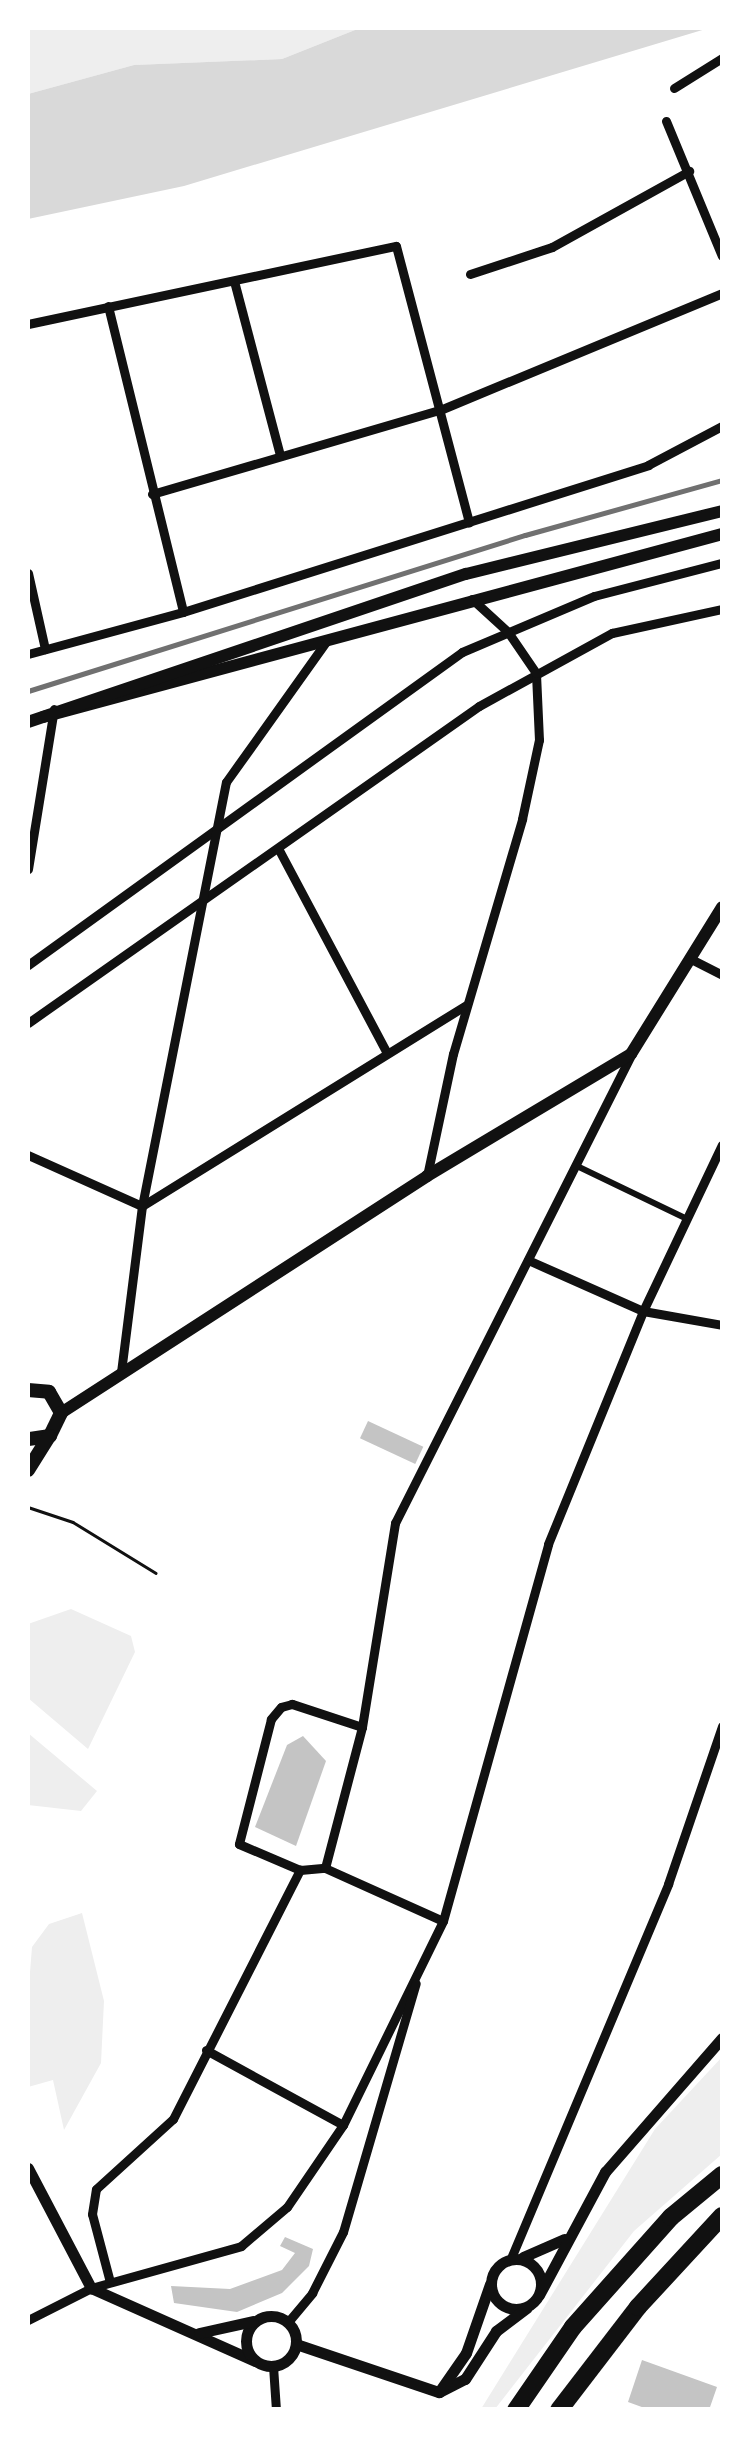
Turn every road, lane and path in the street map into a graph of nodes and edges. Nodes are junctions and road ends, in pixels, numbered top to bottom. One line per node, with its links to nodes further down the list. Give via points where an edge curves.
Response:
1 (722, 58): 2 (street)
2 (674, 88)
3 (666, 121): 4 (street)
4 (688, 172): 5 (street); 6 (street, via 552,247)
5 (722, 256)
6 (470, 274)
7 (234, 282): 9 (street); 11 (street, via 396,246); 13 (street)
8 (722, 292): 11 (street)
9 (108, 306): 10 (street); 14 (street)
10 (28, 324)
11 (440, 410): 13 (street); 16 (street)
12 (722, 426): 16 (street, via 648,465)
13 (280, 455): 14 (street)
14 (152, 494): 22 (street)
15 (722, 511): 28 (main road, via 466,574)
16 (469, 523): 22 (street)
17 (722, 534): 20 (main road)
18 (722, 562): 23 (street, via 594,596)
19 (28, 573): 25 (street)
20 (472, 600): 23 (street); 24 (main road)
21 (722, 609): 27 (street, via 612,633)
22 (182, 612): 25 (street)
23 (508, 632): 27 (street); 30 (street, via 462,652)
24 (328, 640): 28 (main road); 30 (street, via 226,782)
25 (45, 649): 26 (street)
26 (28, 654)
27 (536, 673): 31 (street, via 479,706); 38 (street, via 539,740)
28 (51, 714): 29 (main road); 32 (street)
29 (28, 722)
30 (214, 831): 33 (street); 36 (street)
31 (280, 850): 33 (street); 40 (street)
32 (28, 869)
33 (202, 903): 39 (street); 47 (street)
34 (722, 907): 35 (main road)
35 (689, 958): 37 (street); 41 (main road)
36 (28, 965)
37 (722, 975)
38 (466, 1005): 40 (street); 46 (street)
39 (28, 1023)
40 (386, 1050): 47 (street)
41 (631, 1054): 45 (street); 46 (main road)
42 (722, 1145): 44 (street)
43 (28, 1154): 47 (street)
44 (718, 1162): 48 (street)
45 (579, 1166): 48 (street); 49 (street)
46 (427, 1176): 52 (main road)
47 (142, 1206): 52 (street)
48 (687, 1219): 50 (street)
49 (528, 1260): 50 (street); 61 (street, via 395,1523)
50 (643, 1310): 51 (street); 64 (street, via 548,1544)
51 (722, 1325)
52 (121, 1372): 54 (main road)
53 (29, 1387): 54 (main road, via 49,1392)
54 (61, 1413): 55 (main road)
55 (50, 1436): 56 (main road); 57 (main road)
56 (28, 1440)
57 (28, 1470)
58 (28, 1507): 59 (path, via 73,1522)
59 (156, 1573)
60 (722, 1726): 73 (street, via 668,1884)
61 (362, 1727): 62 (street); 63 (street, via 292,1704 272,1719 239,1844)
62 (325, 1868): 63 (street); 64 (street)
63 (300, 1870): 67 (street)
64 (443, 1922): 65 (street)
65 (416, 1980): 68 (street); 80 (street, via 416,1998 343,2232 312,2293)
66 (722, 2038): 72 (street, via 634,2132)
67 (206, 2050): 68 (street); 75 (street, via 173,2118 96,2190 92,2214)
68 (343, 2125): 75 (street, via 287,2207 240,2246)
69 (28, 2168): 76 (street)
70 (722, 2175): 87 (highway, via 670,2217 573,2326)
71 (722, 2216): 88 (highway, via 638,2306)
72 (570, 2232): 73 (street, via 549,2251); 77 (street)
73 (514, 2258): 74 (street); 77 (street, via 540,2275)
74 (490, 2280): 77 (street, via 506,2307); 85 (street, via 466,2353)
75 (110, 2282): 76 (street)
76 (90, 2288): 79 (street); 81 (street)
77 (535, 2300): 85 (street, via 496,2331 466,2380)
78 (259, 2318): 80 (street); 81 (street); 83 (street, via 246,2334)
79 (28, 2320)
80 (288, 2322): 82 (street)
81 (199, 2334): 83 (street)
82 (296, 2344): 84 (street, via 288,2359); 85 (street)
83 (256, 2361): 84 (street)
84 (272, 2366): 86 (street)
85 (439, 2392)
86 (276, 2410)
87 (516, 2410)
88 (559, 2410)

